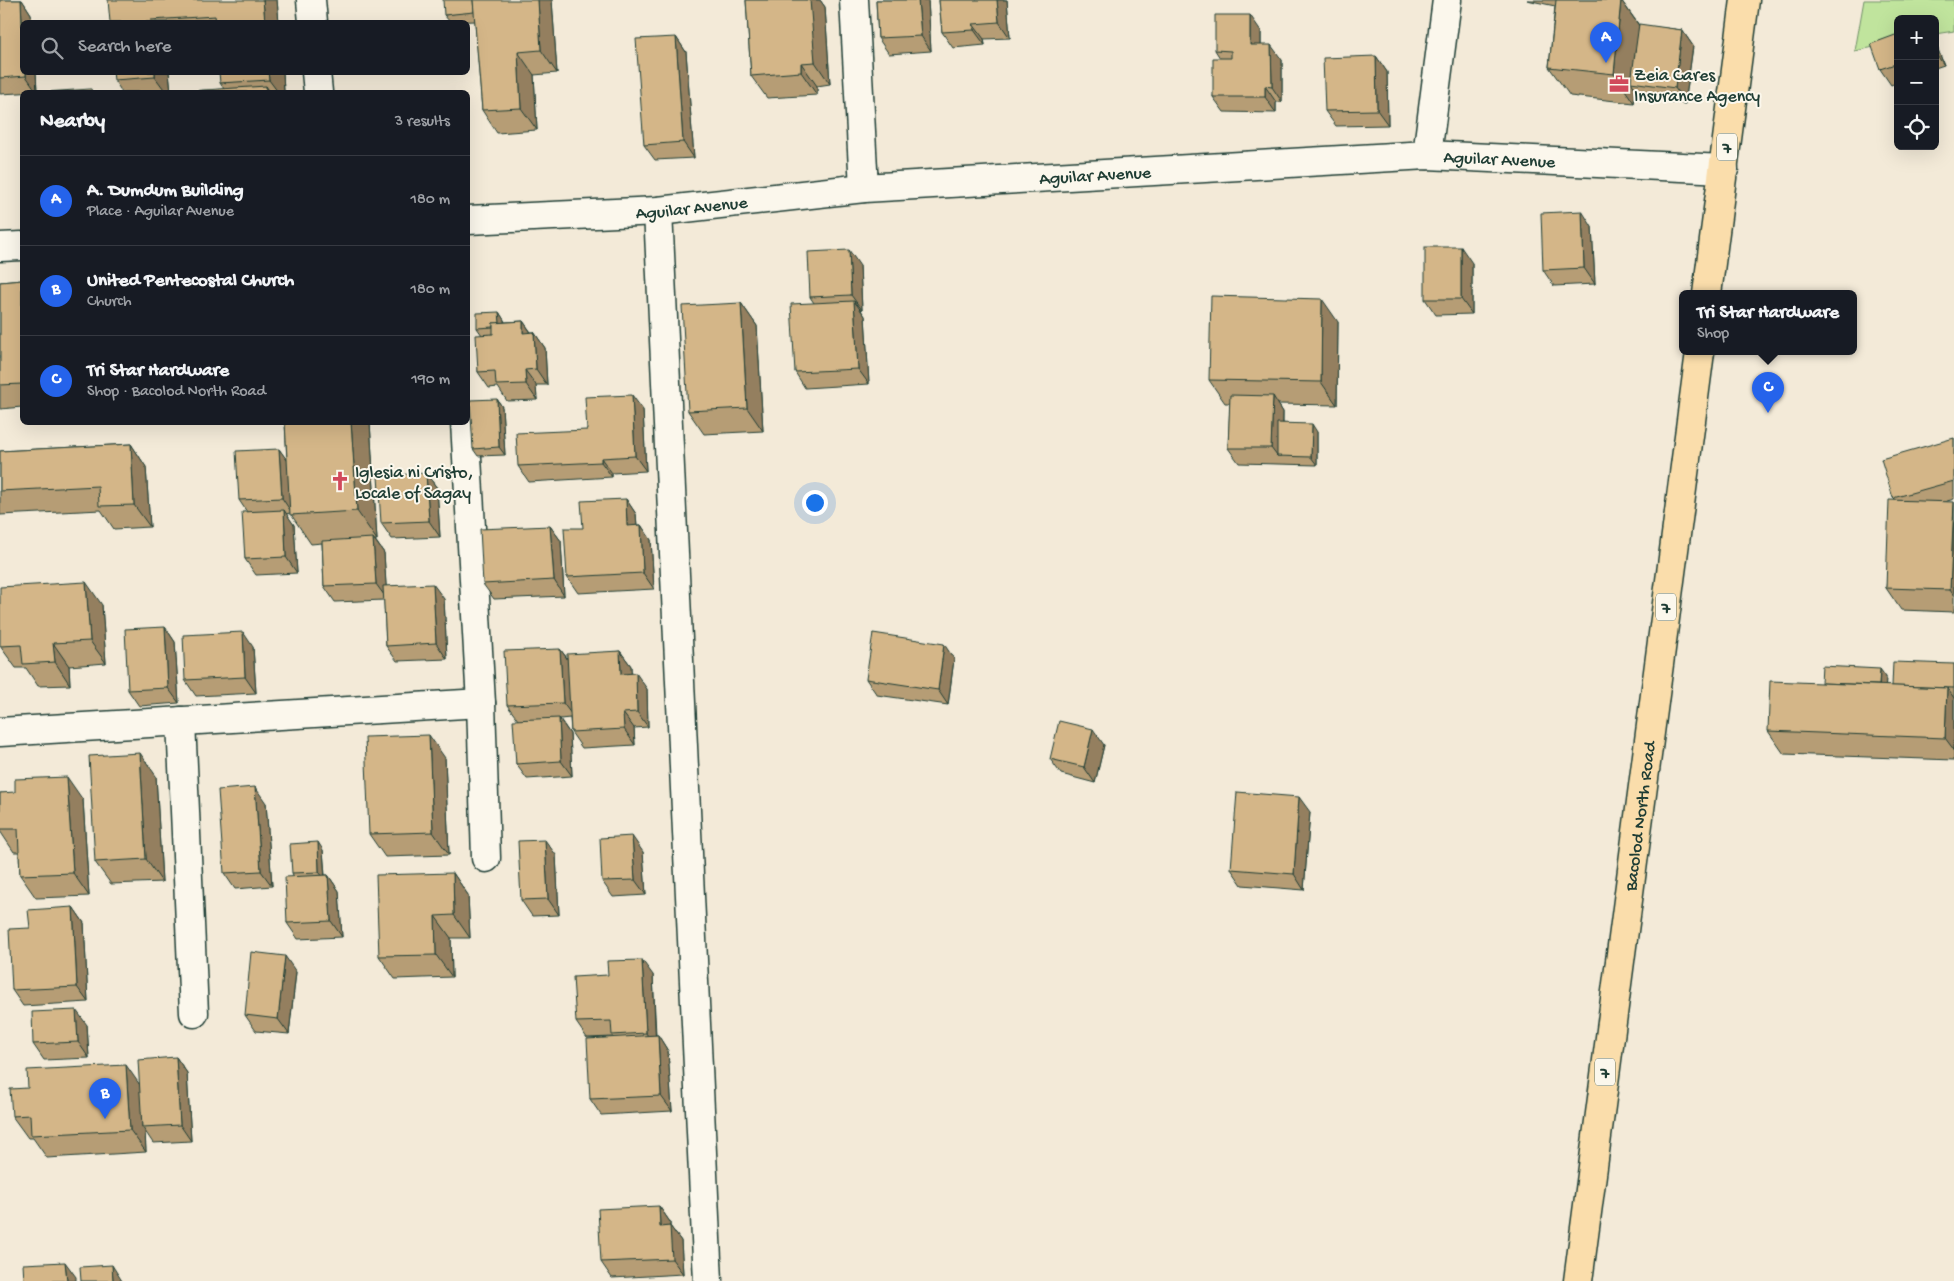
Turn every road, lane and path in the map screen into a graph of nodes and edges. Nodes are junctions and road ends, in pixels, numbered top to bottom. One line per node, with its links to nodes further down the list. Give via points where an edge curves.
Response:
1 (311, 0): 5 (street)
2 (854, 0): 10 (street)
3 (1447, 0): 8 (street)
4 (1746, 0): 9 (highway, 7)
5 (313, 20)
6 (316, 75): 7 (street)
7 (318, 90)
8 (1427, 155): 9 (street, Aguilar Avenue); 10 (street, Aguilar Avenue)
9 (1724, 169): 15 (highway, 7)
10 (864, 188): 11 (street, Aguilar Avenue)
11 (658, 211): 12 (street, Aguilar Avenue); 23 (street)
12 (470, 220)
13 (20, 246): 14 (street)
14 (0, 247)
15 (1709, 290)
16 (1700, 355): 24 (highway, Bacolod North Road / 7)
17 (465, 425): 18 (street)
18 (481, 703): 19 (street); 21 (street)
19 (181, 721): 20 (street); 22 (street)
20 (0, 732)
21 (486, 858)
22 (194, 1013)
23 (708, 1281)
24 (1578, 1281)

